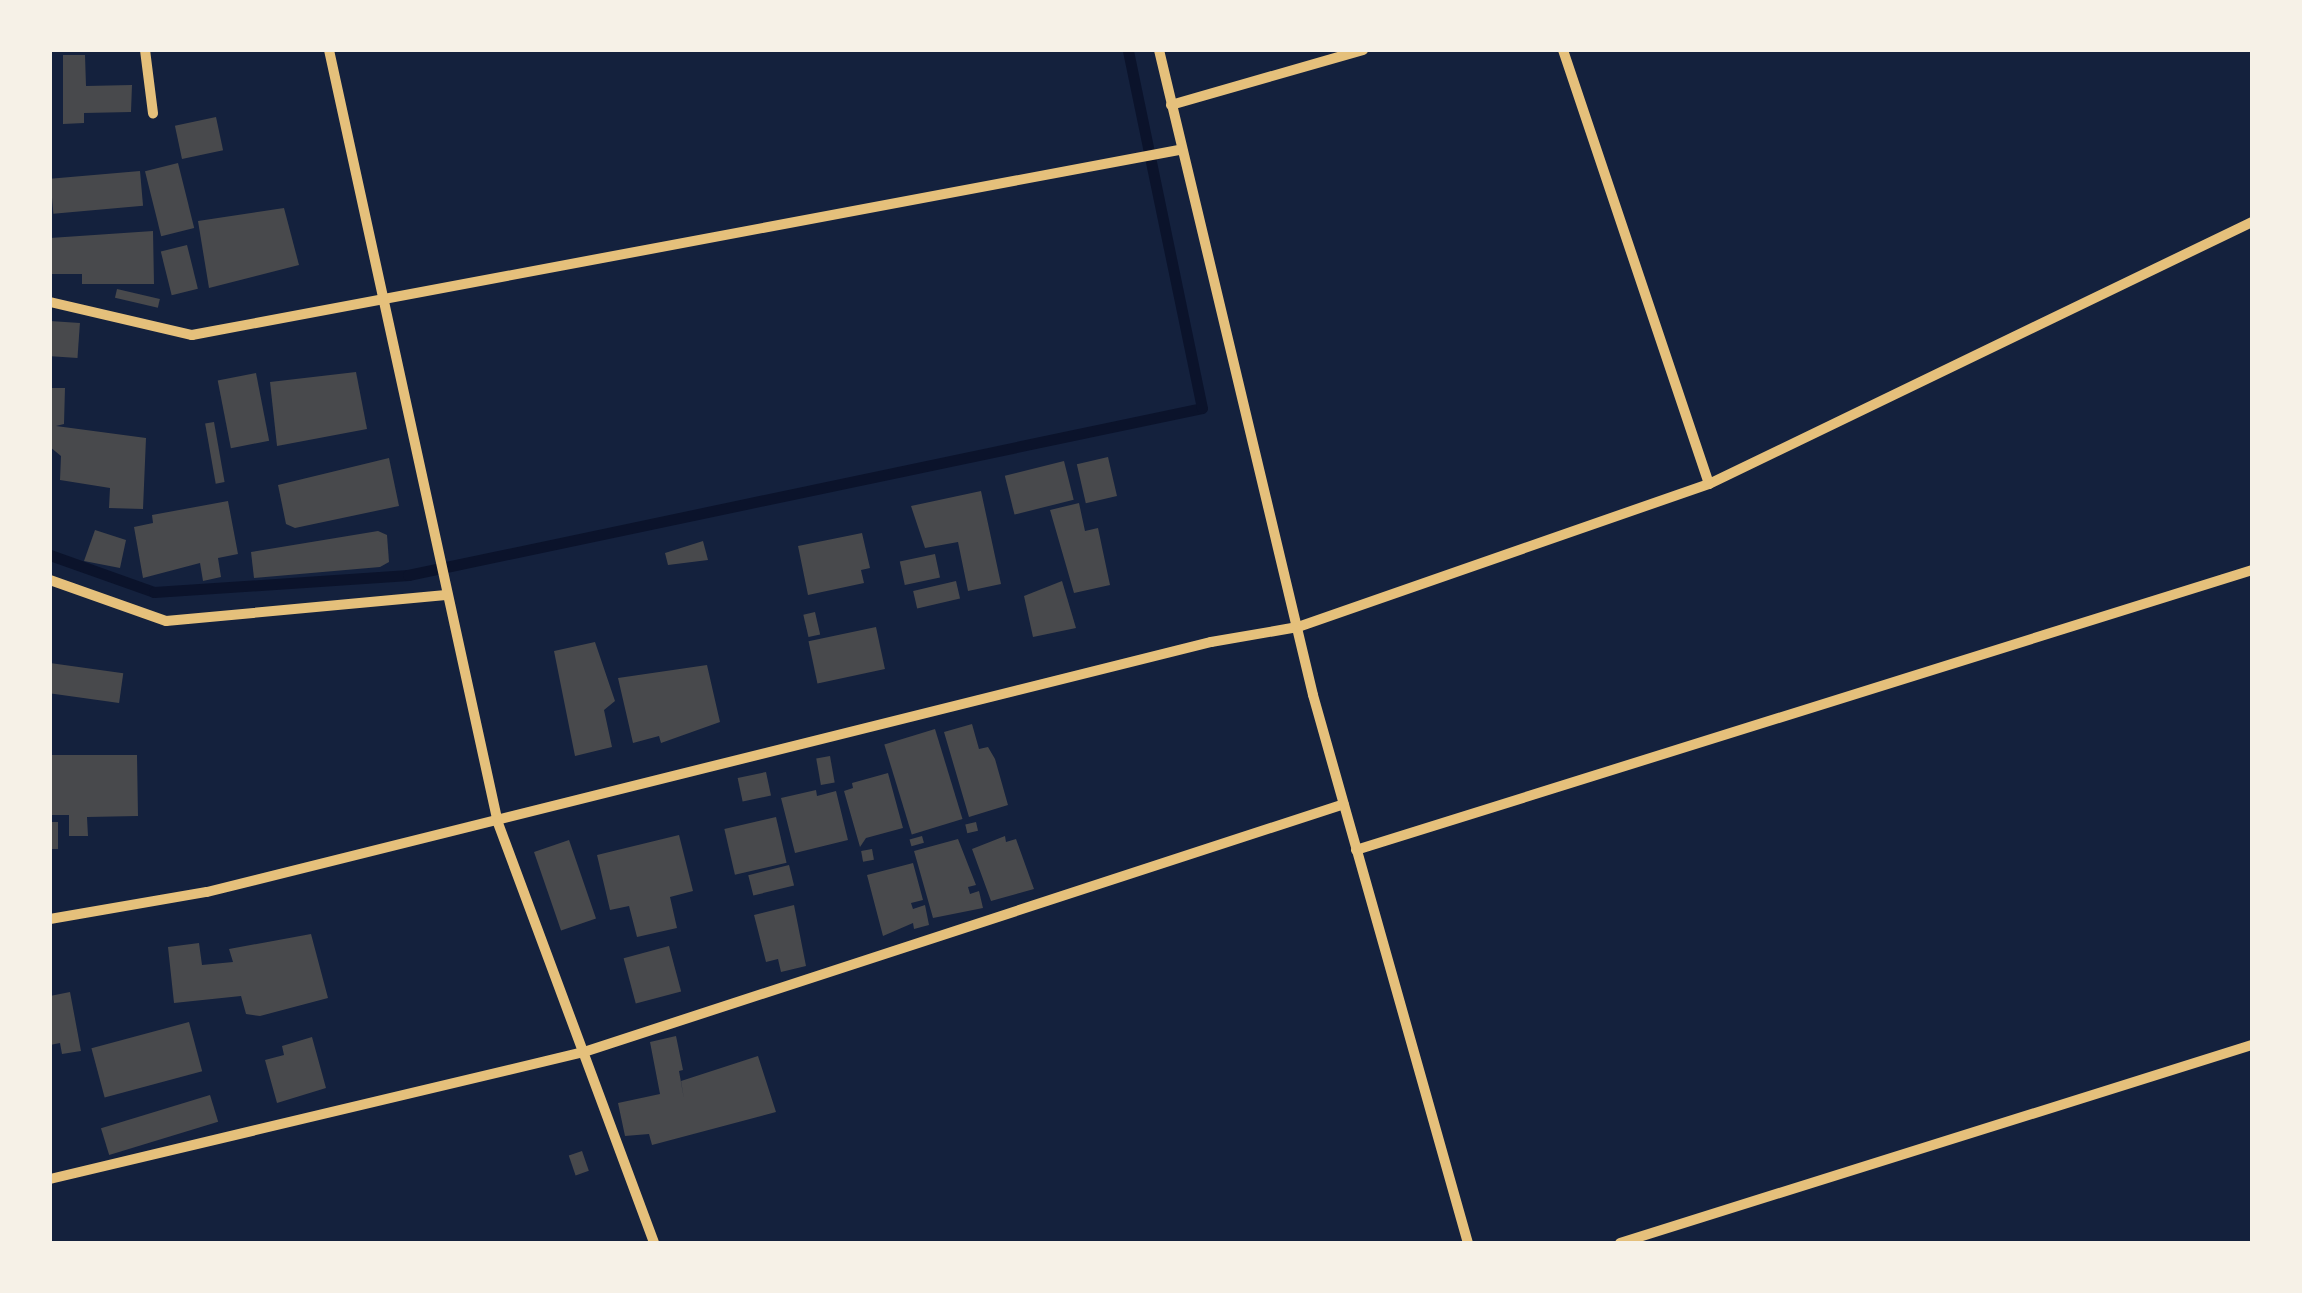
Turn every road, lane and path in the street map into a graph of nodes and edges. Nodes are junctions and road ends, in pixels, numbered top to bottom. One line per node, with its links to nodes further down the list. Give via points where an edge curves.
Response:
1 (144, 50): 7 (street)
2 (330, 50): 10 (street)
3 (1159, 50): 6 (street)
4 (1363, 50): 6 (street)
5 (1563, 50): 12 (street)
6 (1170, 105): 8 (street)
7 (153, 113)
8 (1179, 150): 10 (street); 16 (street)
9 (2252, 222): 12 (street)
10 (380, 300): 11 (street, via 192,335); 15 (street)
11 (50, 302)
12 (1709, 484): 16 (street)
13 (2252, 570): 19 (street)
14 (50, 580): 15 (street, via 166,621)
15 (446, 595): 18 (street)
16 (1298, 627): 17 (street); 18 (street, via 1211,642)
17 (1344, 804): 19 (street); 22 (street)
18 (498, 823): 20 (street, via 206,892); 22 (street)
19 (1356, 850): 25 (street)
20 (50, 920)
21 (2252, 1044): 26 (street)
22 (584, 1052): 23 (street); 24 (street)
23 (50, 1178)
24 (654, 1243)
25 (1468, 1243)
26 (1620, 1243)

